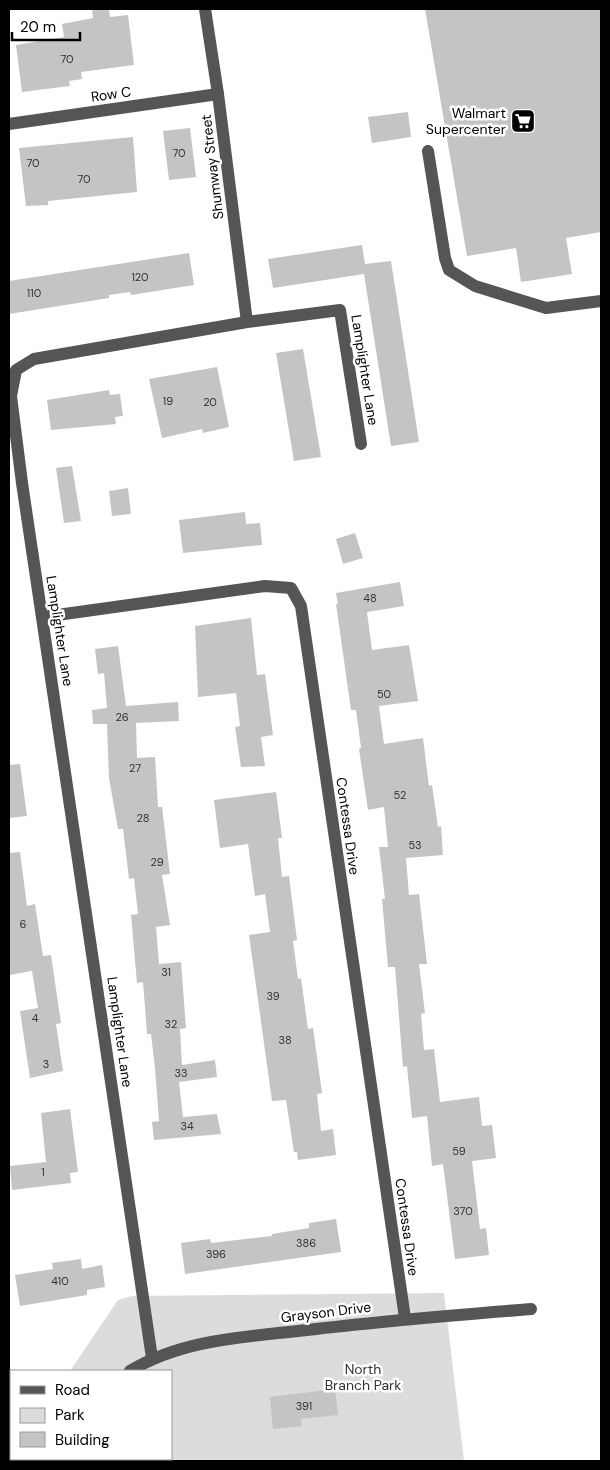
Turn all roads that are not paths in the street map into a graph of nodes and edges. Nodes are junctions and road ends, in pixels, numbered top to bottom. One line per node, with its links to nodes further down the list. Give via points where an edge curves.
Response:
1 (205, 9): 2 (street, Shumway Street)
2 (218, 94): 3 (street, Row C); 6 (street, Shumway Street)
3 (9, 124)
4 (428, 151): 5 (street, via 449,270 475,286 546,308)
5 (601, 301)
6 (247, 322): 7 (street, Lamplighter Lane, via 340,310); 8 (street, Lamplighter Lane, via 34,359 16,370 12,396)
7 (361, 444)
8 (43, 617): 10 (street, Contessa Drive, via 265,586 291,588 300,606); 11 (street, Lamplighter Lane)
9 (531, 1309): 10 (street, Grayson Drive)
10 (405, 1318): 11 (street, Grayson Drive, via 226,1338)
11 (152, 1358): 12 (street, Grayson Drive)
12 (132, 1370)

